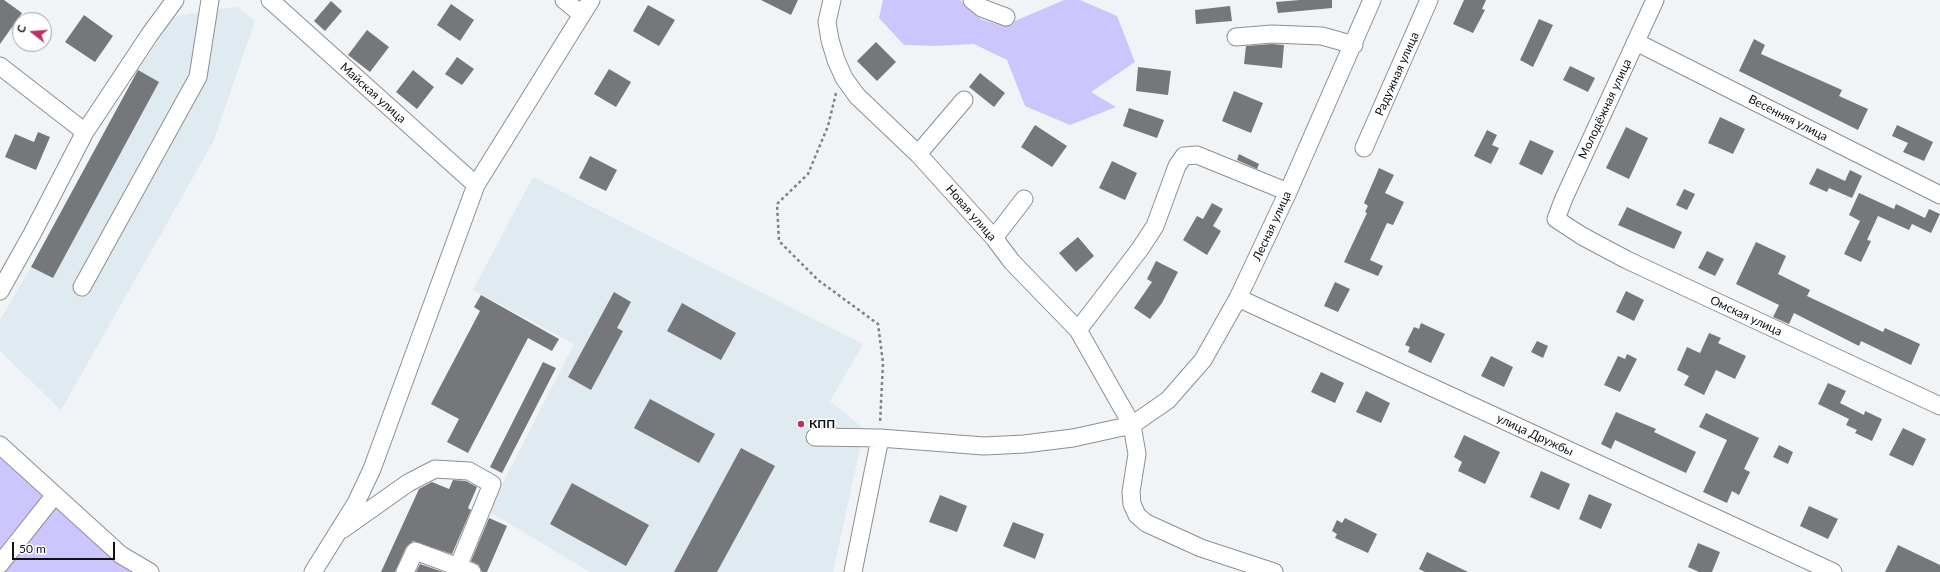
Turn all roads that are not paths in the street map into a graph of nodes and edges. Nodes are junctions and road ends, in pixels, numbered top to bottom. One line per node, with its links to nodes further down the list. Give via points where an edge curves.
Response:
1 (175, 0): 18 (street)
2 (210, 0): 27 (street, via 198,77)
3 (270, 0): 21 (street, Майская улица)
4 (564, 0): 11 (street)
5 (591, 0): 11 (street)
6 (832, 0): 20 (street, Новая улица, via 827,22 830,40 841,70 857,96)
7 (972, 0): 12 (street, via 982,8)
8 (1372, 0): 15 (street, Лесная улица)
9 (1429, 0): 19 (street, Радужная улица)
10 (1655, 0): 14 (street, Молодёжная улица)
11 (581, 14): 21 (street)
12 (1006, 17)
13 (1236, 37): 15 (street, via 1272,34 1322,36)
14 (1636, 42): 23 (street, Весенняя улица); 25 (street, Молодёжная улица)
15 (1354, 45): 22 (street, Лесная улица)
16 (0, 66): 18 (street)
17 (964, 100): 20 (street)
18 (85, 132): 28 (street)
19 (1364, 148)
20 (918, 154): 26 (street, Новая улица)
21 (476, 185): 37 (street, via 372,469 356,503)
22 (1288, 192): 29 (street, Лесная улица); 30 (street, via 1197,155 1184,156 1177,166 1154,226 1140,249)
23 (1940, 195)
24 (1024, 199): 26 (street)
25 (1556, 219): 31 (street, Омская улица, via 1626,260)
26 (994, 238): 30 (street, Новая улица, via 1012,262)
27 (82, 286)
28 (0, 291)
29 (1238, 298): 32 (street, Лесная улица, via 1203,360 1168,400); 45 (street, улица Дружбы)
30 (1078, 330): 32 (street, Новая улица)
31 (1940, 406)
32 (1132, 425): 34 (street, via 1073,438 984,446); 44 (street, Новая улица, via 1137,454 1130,492 1138,516 1146,523 1201,548)
33 (815, 437): 34 (street)
34 (880, 438): 43 (street)
35 (0, 445): 36 (street)
36 (54, 496): 38 (street); 40 (street, via 121,555)
37 (337, 534): 39 (street, via 408,483 435,469 469,471 492,484); 41 (street)
38 (0, 564)
39 (465, 569): 42 (street, via 415,551)
40 (150, 572)
41 (313, 572)
42 (406, 572)
43 (854, 572)
44 (1274, 572)
45 (1833, 572)

